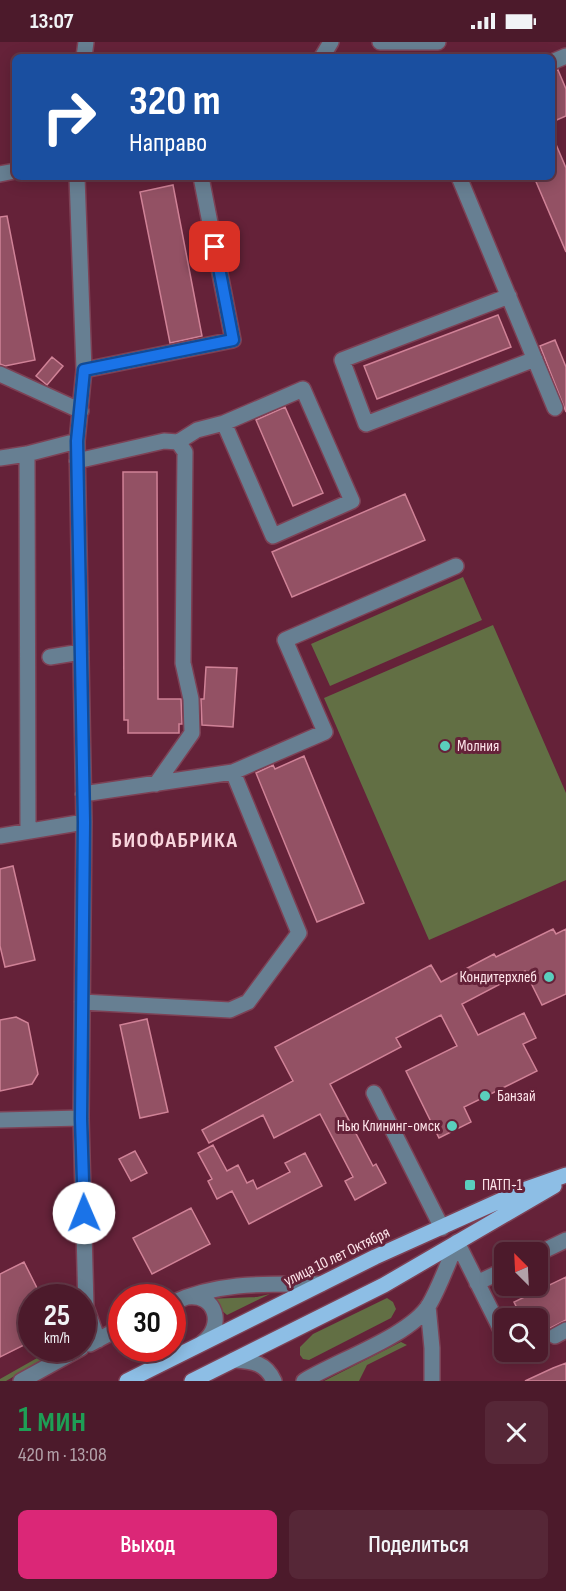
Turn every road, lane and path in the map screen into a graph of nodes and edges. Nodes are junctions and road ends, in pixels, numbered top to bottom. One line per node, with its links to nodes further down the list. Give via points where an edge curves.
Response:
1 (380, 42): 2 (street)
2 (430, 43)
3 (77, 180): 8 (street)
4 (202, 180): 8 (street, via 233,340)
5 (460, 180): 6 (street)
6 (509, 296): 7 (street); 7 (street, via 342,360 366,424)
7 (535, 359): 10 (street)
8 (84, 370): 11 (street)
9 (0, 374): 11 (street)
10 (555, 408)
11 (81, 411): 13 (street)
12 (224, 423): 12 (street, via 273,536 352,501 303,389); 14 (street, via 197,430)
13 (77, 441): 15 (street); 17 (street)
14 (178, 442): 17 (street, via 164,441); 22 (street, via 185,452 183,663 191,699 192,733)
15 (27, 454): 16 (street); 25 (street)
16 (0, 458)
17 (78, 460): 19 (street)
18 (456, 566): 21 (street, via 285,640 325,732)
19 (81, 652): 20 (street); 23 (street)
20 (50, 657)
21 (233, 772): 22 (street); 27 (street, via 299,933 248,1002 230,1010)
22 (156, 784): 23 (street)
23 (83, 794): 24 (street)
24 (84, 822): 25 (street); 27 (street)
25 (28, 831): 26 (street)
26 (0, 836)
27 (82, 1002): 29 (street)
28 (374, 1093): 32 (street)
29 (81, 1119): 30 (street); 44 (street, via 86,1307)
30 (0, 1120)
31 (566, 1176): 32 (main road, улица 10 лет Октября, via 526,1189); 34 (main road, улица 10 лет Октября)
32 (442, 1228): 38 (main road, улица 10 лет Октября)
33 (566, 1240): 35 (street)
34 (457, 1242): 37 (street); 41 (street); 46 (main road, улица 10 лет Октября, via 384,1285)
35 (548, 1249)
36 (494, 1275): 37 (street)
37 (477, 1283): 42 (street)
38 (321, 1284): 39 (street, via 226,1286); 45 (main road, улица 10 лет Октября)
39 (186, 1297)
40 (186, 1298): 45 (street, via 200,1297 213,1310 215,1328)
41 (428, 1306): 52 (street, via 402,1330); 53 (street)
42 (494, 1316)
43 (108, 1335): 44 (street)
44 (98, 1340)
45 (202, 1342): 49 (main road, улица 10 лет Октября)
46 (234, 1360): 50 (main road, улица 10 лет Октября); 51 (street, via 261,1364)
47 (56, 1362): 48 (street)
48 (21, 1381)
49 (127, 1381)
50 (192, 1381)
51 (274, 1381)
52 (304, 1381)
53 (432, 1381)

